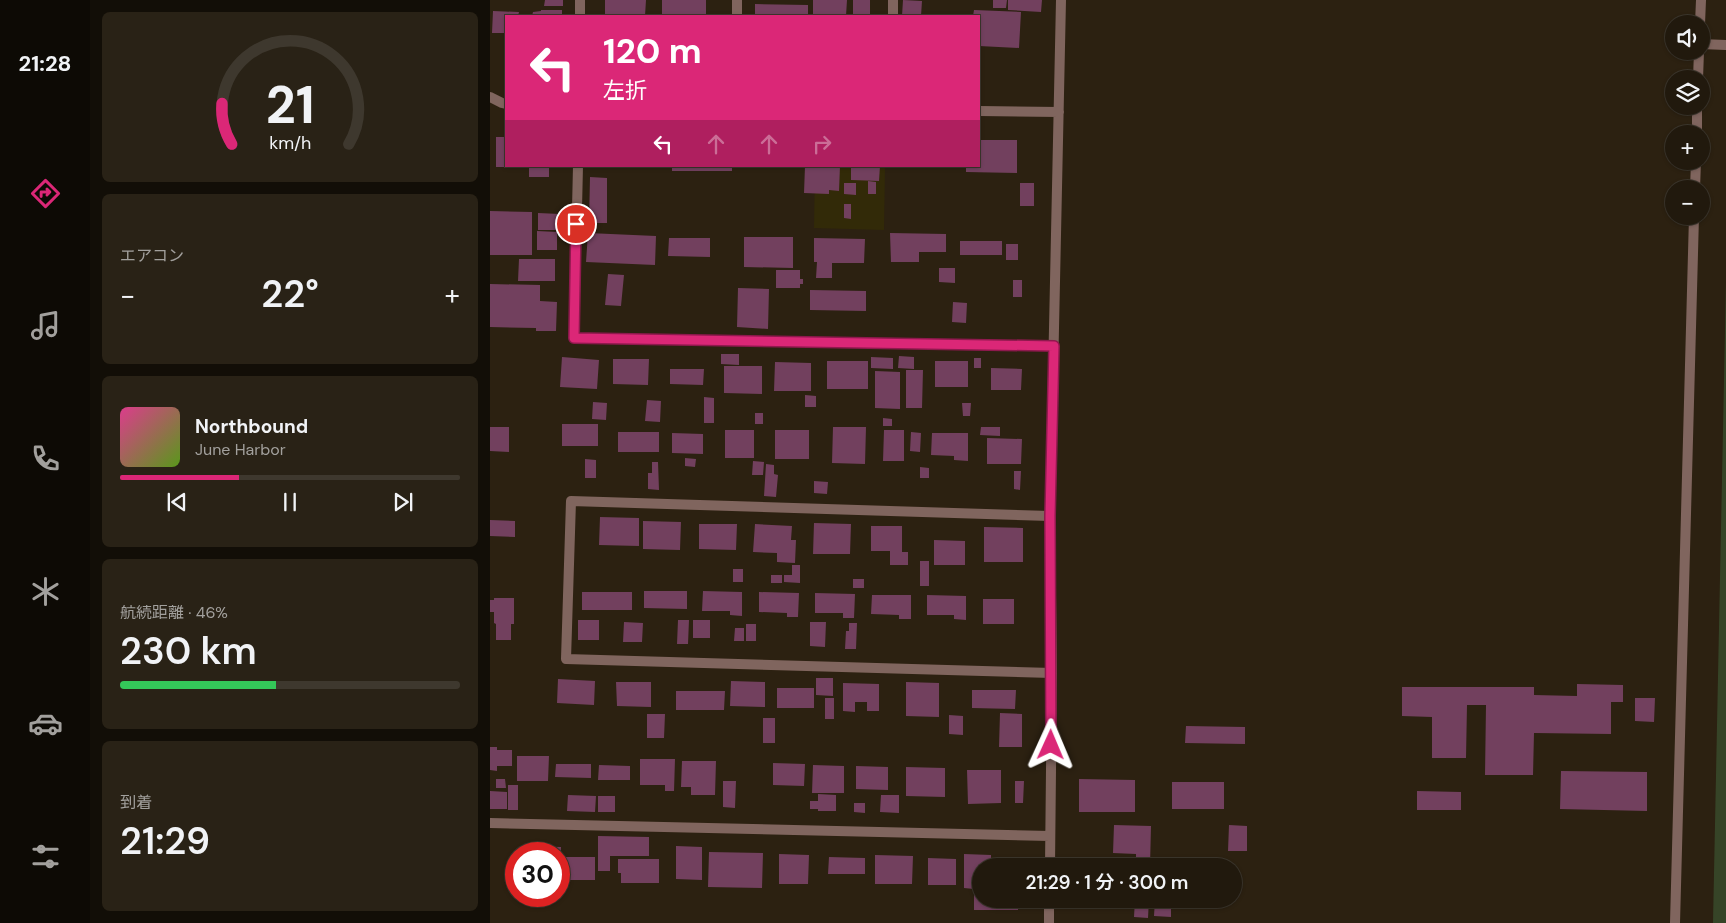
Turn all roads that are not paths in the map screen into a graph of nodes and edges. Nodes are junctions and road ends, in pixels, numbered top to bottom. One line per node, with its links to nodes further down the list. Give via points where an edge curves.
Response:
1 (580, 0): 6 (street)
2 (737, 0): 7 (street)
3 (893, 0): 8 (street)
4 (1061, 0): 15 (street)
5 (1701, 0): 9 (street)
6 (580, 15)
7 (736, 15)
8 (893, 15)
9 (1700, 15)
10 (1710, 44): 11 (street)
11 (1726, 45)
12 (490, 96): 13 (street)
13 (505, 104)
14 (980, 111): 15 (street)
15 (1059, 112): 18 (street)
16 (578, 167): 18 (street, via 574,338)
17 (1694, 225): 26 (street)
18 (1054, 346): 19 (street)
19 (1050, 516): 20 (street); 20 (street, via 571,500 566,659)
20 (1052, 673): 22 (street)
21 (490, 823): 22 (street)
22 (1050, 836): 23 (street)
23 (1050, 858)
24 (1049, 908): 25 (street)
25 (1049, 923)
26 (1675, 923)

